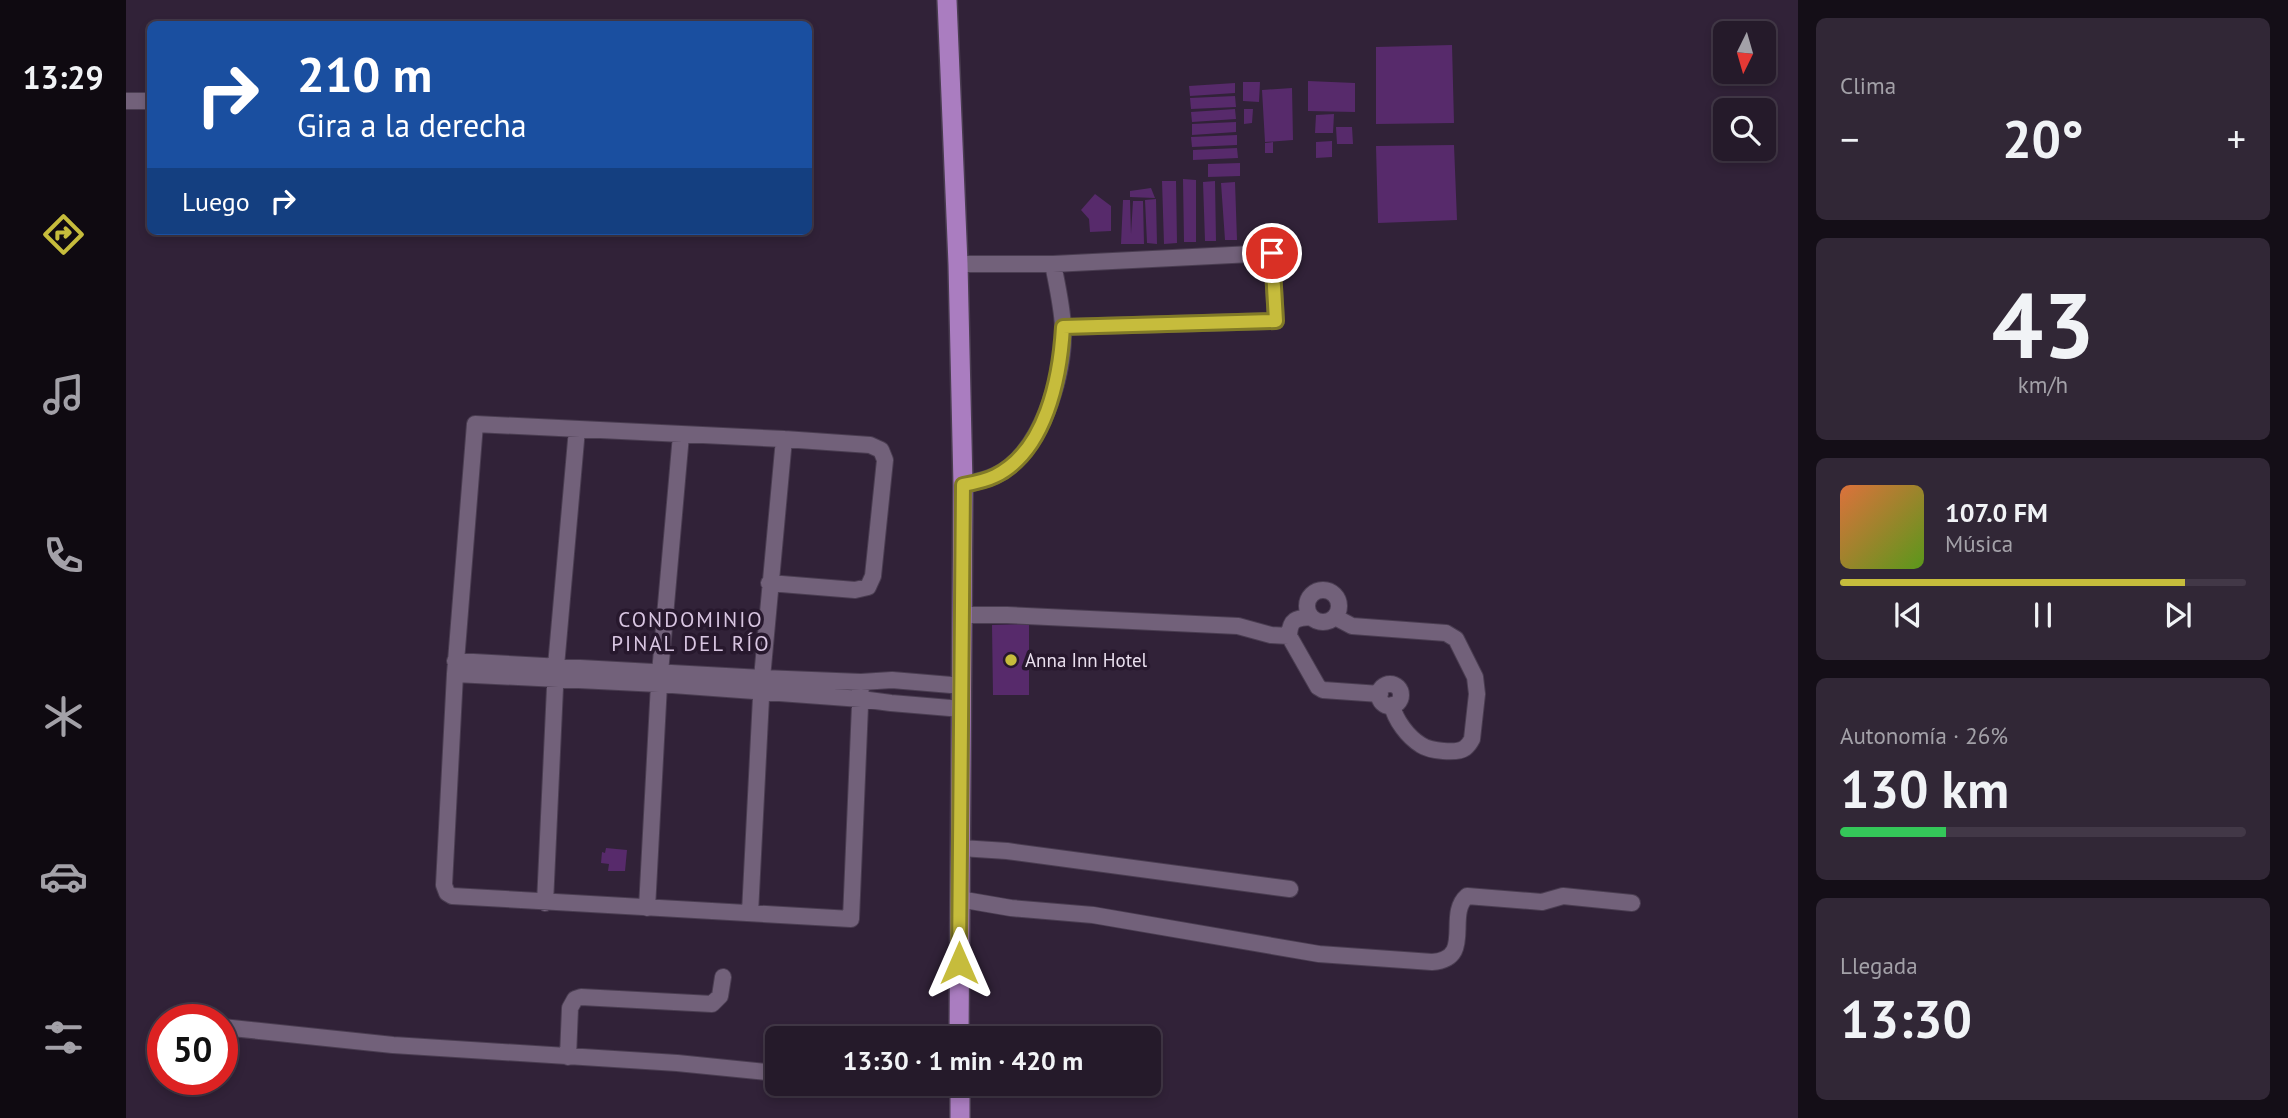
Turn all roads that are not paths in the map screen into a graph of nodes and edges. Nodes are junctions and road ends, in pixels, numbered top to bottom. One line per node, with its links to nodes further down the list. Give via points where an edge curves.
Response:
1 (947, 0): 4 (main road)
2 (126, 101): 3 (street)
3 (147, 101)
4 (958, 264): 5 (street); 10 (main road)
5 (1053, 264): 6 (street); 6 (street, via 1272,253 1276,321)
6 (1063, 327): 10 (street, via 1054,390 1030,444 996,476)
7 (577, 429): 8 (street); 16 (street, via 475,424); 17 (street)
8 (681, 435): 9 (street); 18 (street)
9 (784, 439): 11 (street); 11 (street, via 876,447 884,455 873,576 868,587 855,590)
10 (963, 485): 12 (main road)
11 (769, 583): 21 (street)
12 (964, 615): 15 (street, via 1238,626); 22 (main road)
13 (1311, 617): 14 (street, via 1321,622); 14 (street, via 1308,602 1314,593 1324,591 1334,594 1339,603); 15 (street, via 1292,621)
14 (1335, 617): 15 (street, via 1352,626 1446,633 1455,639 1476,681 1469,745 1454,750 1423,746 1404,728 1386,700 1320,690)
15 (1289, 636)
16 (455, 668): 17 (street); 29 (street, via 445,891 452,896)
17 (556, 673): 18 (street); 29 (street)
18 (659, 678): 21 (street); 31 (street)
19 (861, 682): 20 (street); 21 (street); 23 (street)
20 (920, 683): 22 (street); 24 (street)
21 (762, 685): 23 (street); 32 (street)
22 (962, 686): 25 (main road)
23 (861, 699): 24 (street); 32 (street, via 851,919)
24 (919, 705): 25 (street)
25 (962, 709): 26 (main road)
26 (961, 848): 27 (street); 28 (main road)
27 (1290, 888)
28 (959, 899): 30 (street, via 1105,917 1297,951 1432,962 1452,955 1461,901 1467,896 1542,902 1563,896); 34 (main road)
29 (545, 902): 31 (street)
30 (1632, 903)
31 (648, 908): 32 (street)
32 (750, 913)
33 (723, 978): 36 (street, via 720,996 712,1004 575,999 570,1008)
34 (960, 1026)
35 (238, 1029): 36 (street)
36 (568, 1057): 37 (street)
37 (765, 1072)
38 (960, 1096): 39 (main road)
39 (960, 1118)

